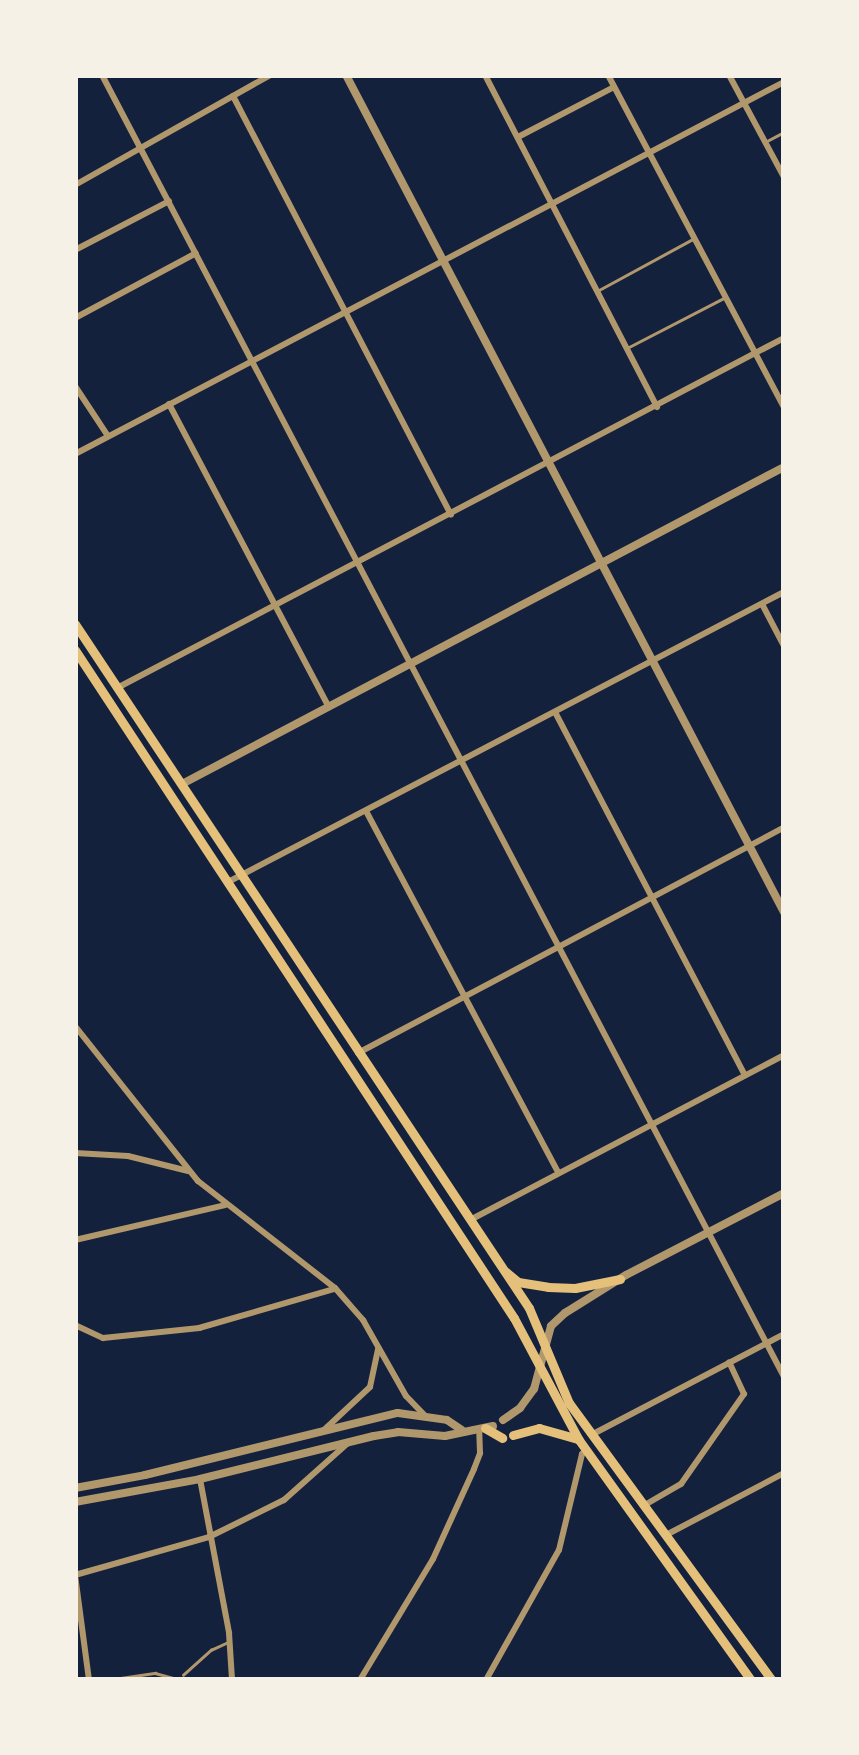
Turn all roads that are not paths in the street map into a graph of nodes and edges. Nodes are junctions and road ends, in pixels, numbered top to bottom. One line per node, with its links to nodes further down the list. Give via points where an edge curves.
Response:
1 (102, 75): 14 (street)
2 (270, 75): 9 (street)
3 (346, 75): 23 (street)
4 (608, 75): 8 (street)
5 (730, 75): 10 (street)
6 (488, 76): 12 (street)
7 (784, 82): 10 (street)
8 (614, 87): 12 (street); 15 (street)
9 (233, 96): 14 (street); 26 (street)
10 (744, 103): 13 (street); 15 (street)
11 (784, 132): 13 (lane)
12 (518, 137): 19 (street)
13 (766, 142): 16 (street)
14 (141, 147): 17 (street); 18 (street)
15 (650, 154): 19 (street); 20 (street)
16 (784, 176)
17 (75, 185)
18 (169, 201): 21 (street); 22 (street)
19 (553, 205): 23 (street); 24 (street)
20 (694, 238): 24 (lane); 25 (street)
21 (75, 250)
22 (196, 253): 27 (street); 31 (street)
23 (444, 261): 26 (street); 38 (street)
24 (598, 290): 29 (street)
25 (726, 297): 29 (lane); 30 (street)
26 (345, 313): 31 (street); 40 (street)
27 (75, 318)
28 (784, 338): 30 (street)
29 (628, 348): 34 (street)
30 (755, 354): 34 (street); 35 (street)
31 (254, 361): 33 (street); 41 (street)
32 (75, 386): 36 (street)
33 (169, 404): 36 (street); 45 (street)
34 (657, 407): 38 (street)
35 (784, 408)
36 (108, 436): 37 (street)
37 (75, 454)
38 (549, 462): 40 (street); 42 (street)
39 (784, 467): 42 (street)
40 (451, 514): 41 (street)
41 (357, 561): 45 (street); 49 (street)
42 (601, 563): 49 (street); 50 (street)
43 (784, 592): 44 (street)
44 (762, 604): 47 (street); 50 (street)
45 (275, 606): 51 (street); 52 (street)
46 (75, 624): 51 (main road)
47 (784, 646)
48 (75, 650): 60 (main road)
49 (411, 661): 52 (street); 54 (street)
50 (653, 661): 53 (street); 58 (street)
51 (117, 688): 55 (main road)
52 (328, 706): 55 (street)
53 (555, 712): 54 (street); 61 (street)
54 (462, 761): 56 (street); 63 (street)
55 (182, 784): 59 (main road)
56 (366, 810): 59 (street); 64 (street)
57 (784, 827): 58 (street)
58 (749, 845): 61 (street); 62 (street)
59 (242, 875): 60 (street); 68 (main road)
60 (226, 883): 89 (main road, via 514,1318)
61 (652, 897): 63 (street); 70 (street)
62 (784, 912)
63 (559, 945): 64 (street); 71 (street)
64 (464, 996): 68 (street); 74 (street)
65 (75, 1026): 66 (street)
66 (85, 1041): 67 (street); 73 (street)
67 (75, 1042)
68 (357, 1053): 77 (main road)
69 (784, 1056): 70 (street)
70 (746, 1076): 71 (street)
71 (652, 1124): 74 (street); 78 (street)
72 (75, 1153): 73 (street, via 128,1156)
73 (189, 1171): 76 (street)
74 (558, 1172): 77 (street)
75 (784, 1194): 78 (street)
76 (226, 1205): 79 (street); 82 (street)
77 (468, 1220): 80 (main road)
78 (709, 1232): 81 (street); 85 (street)
79 (75, 1240)
80 (496, 1264): 81 (main road, via 518,1282 548,1287); 87 (main road, via 528,1308)
81 (620, 1279): 87 (street, via 551,1326)
82 (335, 1288): 83 (street, via 199,1328 104,1338); 86 (street)
83 (75, 1325)
84 (784, 1334): 85 (street)
85 (768, 1343): 88 (street); 90 (street)
86 (379, 1347): 91 (street); 95 (street, via 370,1387)
87 (545, 1349): 89 (street); 97 (main road, via 569,1403)
88 (729, 1362): 97 (street); 106 (street, via 744,1394 681,1484)
89 (541, 1370): 92 (street, via 520,1408); 99 (main road)
90 (784, 1377)
91 (425, 1416): 94 (street); 95 (street, via 372,1417)
92 (503, 1420)
93 (486, 1428): 94 (street); 98 (main road); 115 (street, via 433,1559)
94 (462, 1430): 100 (street, via 445,1436 398,1432)
95 (322, 1432): 104 (street)
96 (513, 1434): 99 (main road, via 555,1429)
97 (593, 1434): 106 (main road)
98 (502, 1438)
99 (579, 1440): 101 (main road)
100 (348, 1443): 103 (street); 108 (street, via 284,1500)
101 (586, 1450): 116 (street, via 559,1550); 117 (main road)
102 (784, 1473): 107 (street)
103 (200, 1479): 105 (street); 108 (street)
104 (75, 1488)
105 (75, 1502)
106 (643, 1506): 107 (main road)
107 (664, 1535): 118 (main road)
108 (209, 1537): 109 (street); 110 (street)
109 (75, 1575): 112 (street)
110 (229, 1641): 111 (lane); 114 (street)
111 (181, 1679): 113 (lane, via 133,1673)
112 (89, 1680)
113 (107, 1680)
114 (232, 1680)
115 (360, 1680)
116 (486, 1680)
117 (752, 1680)
118 (772, 1680)

